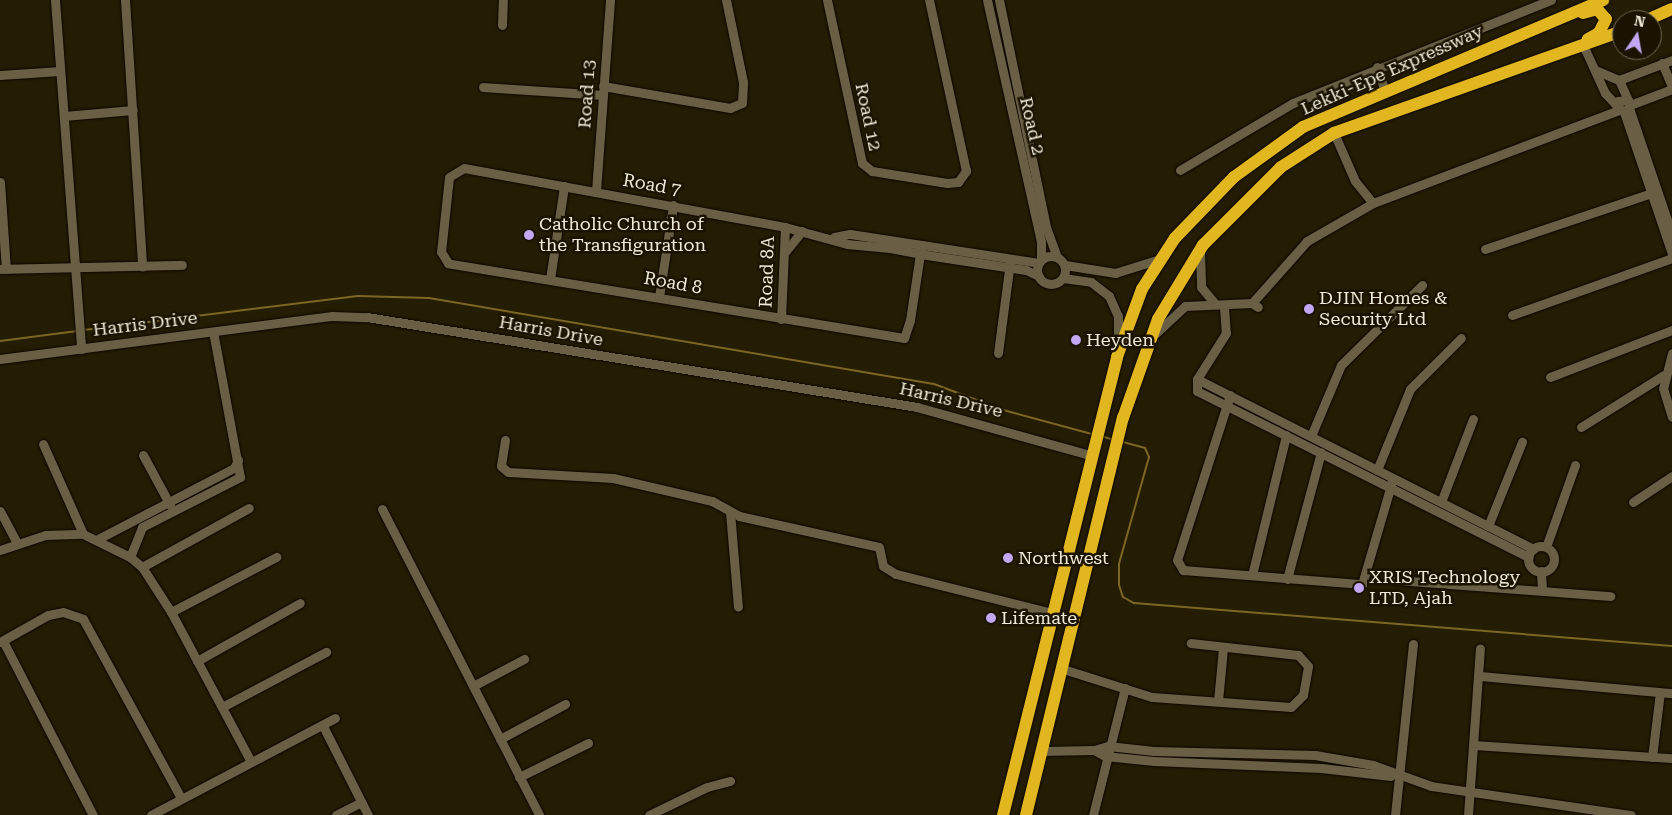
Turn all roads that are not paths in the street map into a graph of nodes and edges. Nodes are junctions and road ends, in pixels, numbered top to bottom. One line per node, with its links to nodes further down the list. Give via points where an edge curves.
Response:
1 (56, 0): 20 (street)
2 (126, 0): 29 (street)
3 (504, 0): 12 (street)
4 (610, 0): 26 (street, Road 13)
5 (726, 0): 26 (street, via 743,82 742,103 730,108)
6 (827, 0): 7 (street, Road 12, via 862,163 872,171 958,182 966,171)
7 (929, 0)
8 (987, 0): 52 (street, Road 2, via 1041,241)
9 (1000, 0): 49 (street, Road 2, via 1046,227)
10 (1551, 0): 18 (street)
11 (1602, 0): 13 (highway, Lekki-Epe Expressway)
12 (502, 25)
13 (1523, 32): 25 (highway, Lekki-Epe Expressway); 27 (highway, via 1597,9 1606,19 1599,33 1578,44 1456,82)
14 (1612, 35): 15 (highway, Lekki-Epe Expressway)
15 (1584, 48): 19 (street); 27 (highway, Lekki-Epe Expressway)
16 (1672, 60): 17 (street)
17 (1662, 63): 22 (street); 24 (street)
18 (1377, 67): 25 (street); 33 (street, via 1293,103)
19 (1595, 70): 22 (street); 28 (street)
20 (60, 71): 21 (street); 30 (street)
21 (0, 75)
22 (1619, 80): 28 (street)
23 (483, 87): 26 (street)
24 (1672, 88): 28 (street)
25 (1385, 90): 51 (highway, Lekki-Epe Expressway, via 1329,113 1263,153 1202,208)
26 (603, 91): 36 (street, Road 13)
27 (1439, 95): 31 (highway, Lekki-Epe Expressway)
28 (1624, 107): 37 (street); 38 (street); 40 (street)
29 (133, 110): 30 (street); 57 (street)
30 (64, 116): 56 (street)
31 (1334, 133): 38 (street, via 1355,180); 44 (highway, Lekki-Epe Expressway, via 1281,167)
32 (464, 168): 35 (street, Road 7); 61 (street, Road 8, via 449,177 442,258 448,262)
33 (1180, 170)
34 (0, 182): 58 (street)
35 (564, 186): 36 (street, Road 7); 61 (street)
36 (596, 191): 39 (street, Road 7)
37 (1650, 193): 45 (street); 48 (street)
38 (1373, 203): 64 (street, via 1307,241 1255,305)
39 (673, 205): 41 (street, Road 7); 63 (street)
40 (1669, 213): 43 (street)
41 (785, 227): 42 (street, Road 7); 47 (street, Road 8A)
42 (802, 231): 46 (street, Road 7); 47 (street)
43 (1672, 234)
44 (1203, 245): 64 (street, via 1198,259 1201,287); 70 (highway, Lekki-Epe Expressway, via 1180,278)
45 (1485, 249)
46 (921, 250): 53 (street, Road 7); 66 (street, Road 8, via 904,338)
47 (785, 252): 66 (street, Road 8A)
48 (1672, 254)
49 (1057, 257): 52 (street); 55 (street)
50 (1672, 258): 65 (street)
51 (1160, 259): 55 (street, via 1129,270 1102,273); 74 (highway, Lekki-Epe Expressway, via 1142,289)
52 (1040, 261): 53 (street, Road 7); 59 (street)
53 (1010, 264): 59 (street, Road 7); 72 (street)
54 (182, 265): 57 (street)
55 (1065, 265): 60 (street)
56 (74, 266): 57 (street); 58 (street); 71 (street)
57 (142, 266)
58 (3, 269)
59 (1039, 276): 60 (street, via 1051,284)
60 (1063, 278): 74 (street, via 1091,282 1114,304 1119,327)
61 (550, 279): 63 (street, Road 8)
62 (1422, 285): 85 (street, via 1340,365)
63 (659, 297): 66 (street, Road 8)
64 (1220, 306): 70 (street, via 1186,306 1160,327); 78 (street, via 1226,333)
65 (1512, 315)
66 (782, 319)
67 (1672, 330): 77 (street)
68 (213, 332): 71 (street, Harris Drive); 89 (street, Harris Drive, via 332,316 407,322 917,407); 92 (street)
69 (1461, 338): 94 (street, via 1410,389)
70 (1146, 348): 134 (highway, Lekki-Epe Expressway, via 1115,449)
71 (81, 349): 75 (street, Harris Drive)
72 (998, 353)
73 (1672, 353): 76 (street)
74 (1117, 357): 89 (highway, Lekki-Epe Expressway)
75 (0, 359)
76 (1664, 374): 81 (street, via 1664,400); 83 (street)
77 (1550, 377)
78 (1197, 379): 79 (street); 80 (street, via 1194,389)
79 (1230, 395): 80 (street); 85 (street)
80 (1226, 404): 84 (street); 117 (street, via 1177,564 1183,570)
81 (1672, 417)
82 (1473, 419): 99 (street)
83 (1581, 427)
84 (1286, 435): 90 (street); 117 (street)
85 (1311, 436): 94 (street)
86 (505, 440): 105 (street, via 501,466 508,472 613,478 712,501)
87 (1522, 442): 106 (street)
88 (43, 444): 107 (street)
89 (1091, 449): 125 (highway, Lekki-Epe Expressway)
90 (1321, 452): 97 (street); 118 (street)
91 (143, 455): 101 (street)
92 (238, 460): 96 (street, via 234,468); 98 (street, via 240,477)
93 (1575, 465): 110 (street)
94 (1377, 470): 97 (street)
95 (1672, 476): 100 (street)
96 (212, 479): 98 (street); 101 (street)
97 (1392, 483): 99 (street); 112 (street); 118 (street, via 1362,584)
98 (217, 488): 101 (street)
99 (1441, 502): 106 (street)
100 (1632, 502)
101 (171, 506): 108 (street); 113 (street, via 142,527)
102 (249, 508): 115 (street)
103 (382, 509): 136 (street)
104 (0, 511): 109 (street)
105 (730, 512): 123 (street); 125 (street, via 871,544 879,547 883,566 896,574)
106 (1488, 526): 112 (street)
107 (83, 534): 108 (street); 109 (street, via 45,535)
108 (98, 539): 113 (street)
109 (16, 542): 111 (street)
110 (1546, 547): 112 (street); 116 (street, via 1554,561)
111 (0, 550)
112 (1531, 553): 116 (street, via 1530,565)
113 (130, 556): 115 (street)
114 (276, 557): 124 (street)
115 (142, 567): 124 (street)
116 (1541, 572): 120 (street)
117 (1252, 575): 118 (street)
118 (1287, 579)
119 (1396, 580): 120 (street)
120 (1542, 590): 121 (street)
121 (1610, 596)
122 (300, 603): 133 (street)
123 (738, 607)
124 (171, 612): 133 (street)
125 (1053, 613): 169 (highway, Lekki-Epe Expressway)
126 (1, 641): 161 (street, via 48,615 63,612 83,619); 163 (street)
127 (1191, 643): 129 (street)
128 (1413, 644): 158 (street)
129 (1223, 648): 140 (street); 140 (street, via 1298,655 1308,666 1303,695 1291,707)
130 (1480, 648): 135 (street)
131 (326, 652): 142 (street)
132 (524, 659): 136 (street)
133 (197, 661): 142 (street)
134 (1063, 669): 137 (street); 150 (highway, Lekki-Epe Expressway)
135 (1480, 676): 138 (street); 147 (street)
136 (473, 686): 145 (street)
137 (1125, 688): 140 (street, via 1152,696); 148 (street)
138 (1660, 692): 139 (street); 153 (street)
139 (1672, 693)
140 (1218, 701)
141 (565, 704): 145 (street)
142 (222, 707): 155 (street)
143 (335, 718): 144 (street)
144 (323, 726): 155 (street); 162 (street)
145 (500, 739): 157 (street)
146 (588, 743): 157 (street)
147 (1474, 745): 153 (street); 160 (street)
148 (1108, 746): 149 (street); 151 (street); 152 (street)
149 (1094, 750): 150 (street); 152 (street)
150 (1042, 751): 170 (highway, Lekki-Epe Expressway)
151 (1242, 753): 156 (street); 158 (street, via 1315,755 1373,765)
152 (1105, 756): 156 (street); 171 (street)
153 (1652, 757): 154 (street)
154 (1672, 758)
155 (250, 760): 161 (street)
156 (1241, 765): 158 (street)
157 (519, 777): 167 (street)
158 (1399, 777): 160 (street); 172 (street)
159 (730, 781): 168 (street, via 708,786)
160 (1470, 793): 173 (street); 174 (street)
161 (180, 798): 164 (street)
162 (361, 802): 165 (street); 166 (street)
163 (93, 815)
164 (151, 815)
165 (336, 815)
166 (368, 815)
167 (539, 815)
168 (649, 815)
169 (1003, 815)
170 (1026, 815)
171 (1093, 815)
172 (1395, 815)
173 (1468, 815)
174 (1626, 815)

